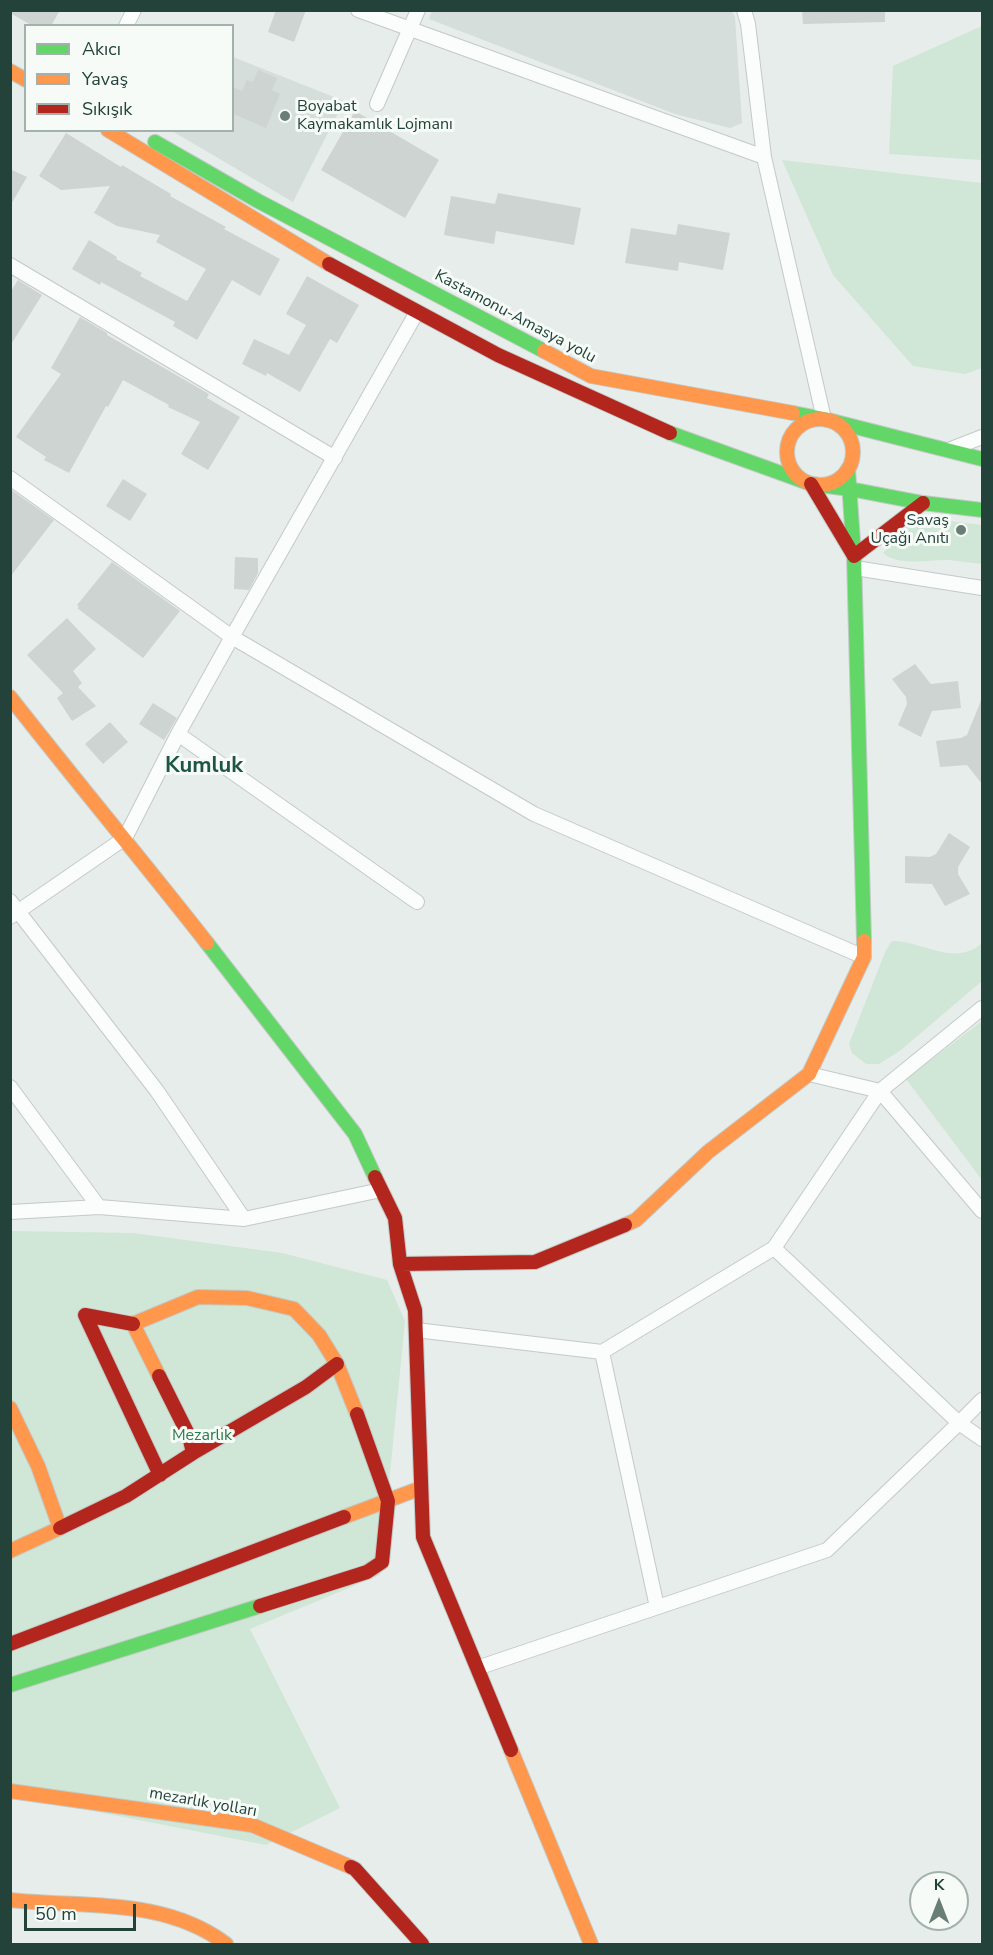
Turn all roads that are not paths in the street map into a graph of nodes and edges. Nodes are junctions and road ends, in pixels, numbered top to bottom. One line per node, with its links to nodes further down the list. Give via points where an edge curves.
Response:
1 (134, 10): 5 (street)
2 (358, 10): 6 (street)
3 (418, 10): 6 (street)
4 (744, 10): 14 (street)
5 (127, 24)
6 (410, 30): 11 (street); 14 (street)
7 (10, 57): 8 (street)
8 (24, 65)
9 (10, 71): 10 (street)
10 (24, 79)
11 (377, 104)
12 (111, 132): 16 (street, via 342,272)
13 (138, 132): 17 (street, Kastamonu-Amasya yolu, via 258,201 591,376)
14 (764, 156): 17 (street)
15 (10, 265): 20 (street)
16 (417, 312): 20 (street); 24 (street, via 498,355 664,431)
17 (824, 419): 19 (street, Kastamonu-Amasya yolu); 22 (street, via 834,422 849,438 852,459); 24 (street, via 802,424 788,441 786,451 793,472)
18 (982, 437): 19 (street)
19 (945, 451): 21 (street, Kastamonu-Amasya yolu)
20 (335, 458): 30 (street)
21 (982, 459)
22 (848, 469): 24 (street, via 832,483); 25 (street)
23 (10, 478): 30 (street)
24 (811, 484): 25 (street); 28 (street)
25 (850, 489): 26 (street); 28 (street)
26 (923, 503): 27 (street); 28 (street)
27 (982, 510)
28 (854, 562): 29 (street); 36 (street)
29 (982, 588)
30 (231, 637): 32 (street); 36 (street, via 534,814)
31 (10, 698): 33 (street)
32 (178, 734): 33 (street); 34 (street)
33 (125, 838): 35 (street); 41 (street, via 355,1134)
34 (417, 902)
35 (13, 910): 45 (street, via 157,1091)
36 (864, 957): 38 (street)
37 (982, 1008): 40 (street)
38 (809, 1074): 40 (street); 47 (street, via 708,1152 636,1220 535,1262)
39 (10, 1087): 42 (street)
40 (880, 1091): 43 (street); 46 (street)
41 (381, 1190): 45 (street); 47 (street, via 395,1218)
42 (99, 1207): 44 (street); 45 (street)
43 (982, 1211)
44 (10, 1212)
45 (244, 1220)
46 (774, 1248): 50 (street); 54 (street)
47 (400, 1264): 49 (street, via 415,1310)
48 (133, 1324): 51 (street, via 198,1297 247,1298 294,1309 319,1335); 56 (street, via 189,1436); 57 (street, via 85,1315)
49 (416, 1330): 50 (street); 58 (street)
50 (602, 1352): 62 (street)
51 (337, 1364): 56 (street, via 306,1387); 59 (street)
52 (982, 1400): 54 (street)
53 (10, 1408): 60 (street)
54 (959, 1423): 55 (street); 62 (street, via 827,1550)
55 (982, 1439)
56 (193, 1454): 57 (street)
57 (160, 1475): 60 (street)
58 (421, 1488): 59 (street); 64 (street, via 423,1537)
59 (388, 1501): 63 (street); 65 (street, via 382,1562 367,1572)
60 (60, 1528): 61 (street)
61 (10, 1551)
62 (657, 1607): 64 (street)
63 (10, 1644)
64 (477, 1668): 70 (street)
65 (10, 1685)
66 (10, 1791): 69 (street, mezarlık yolları, via 252,1825 355,1869)
67 (10, 1900): 68 (street, via 113,1905 162,1914 211,1933)
68 (226, 1944)
69 (422, 1944)
70 (591, 1944)

